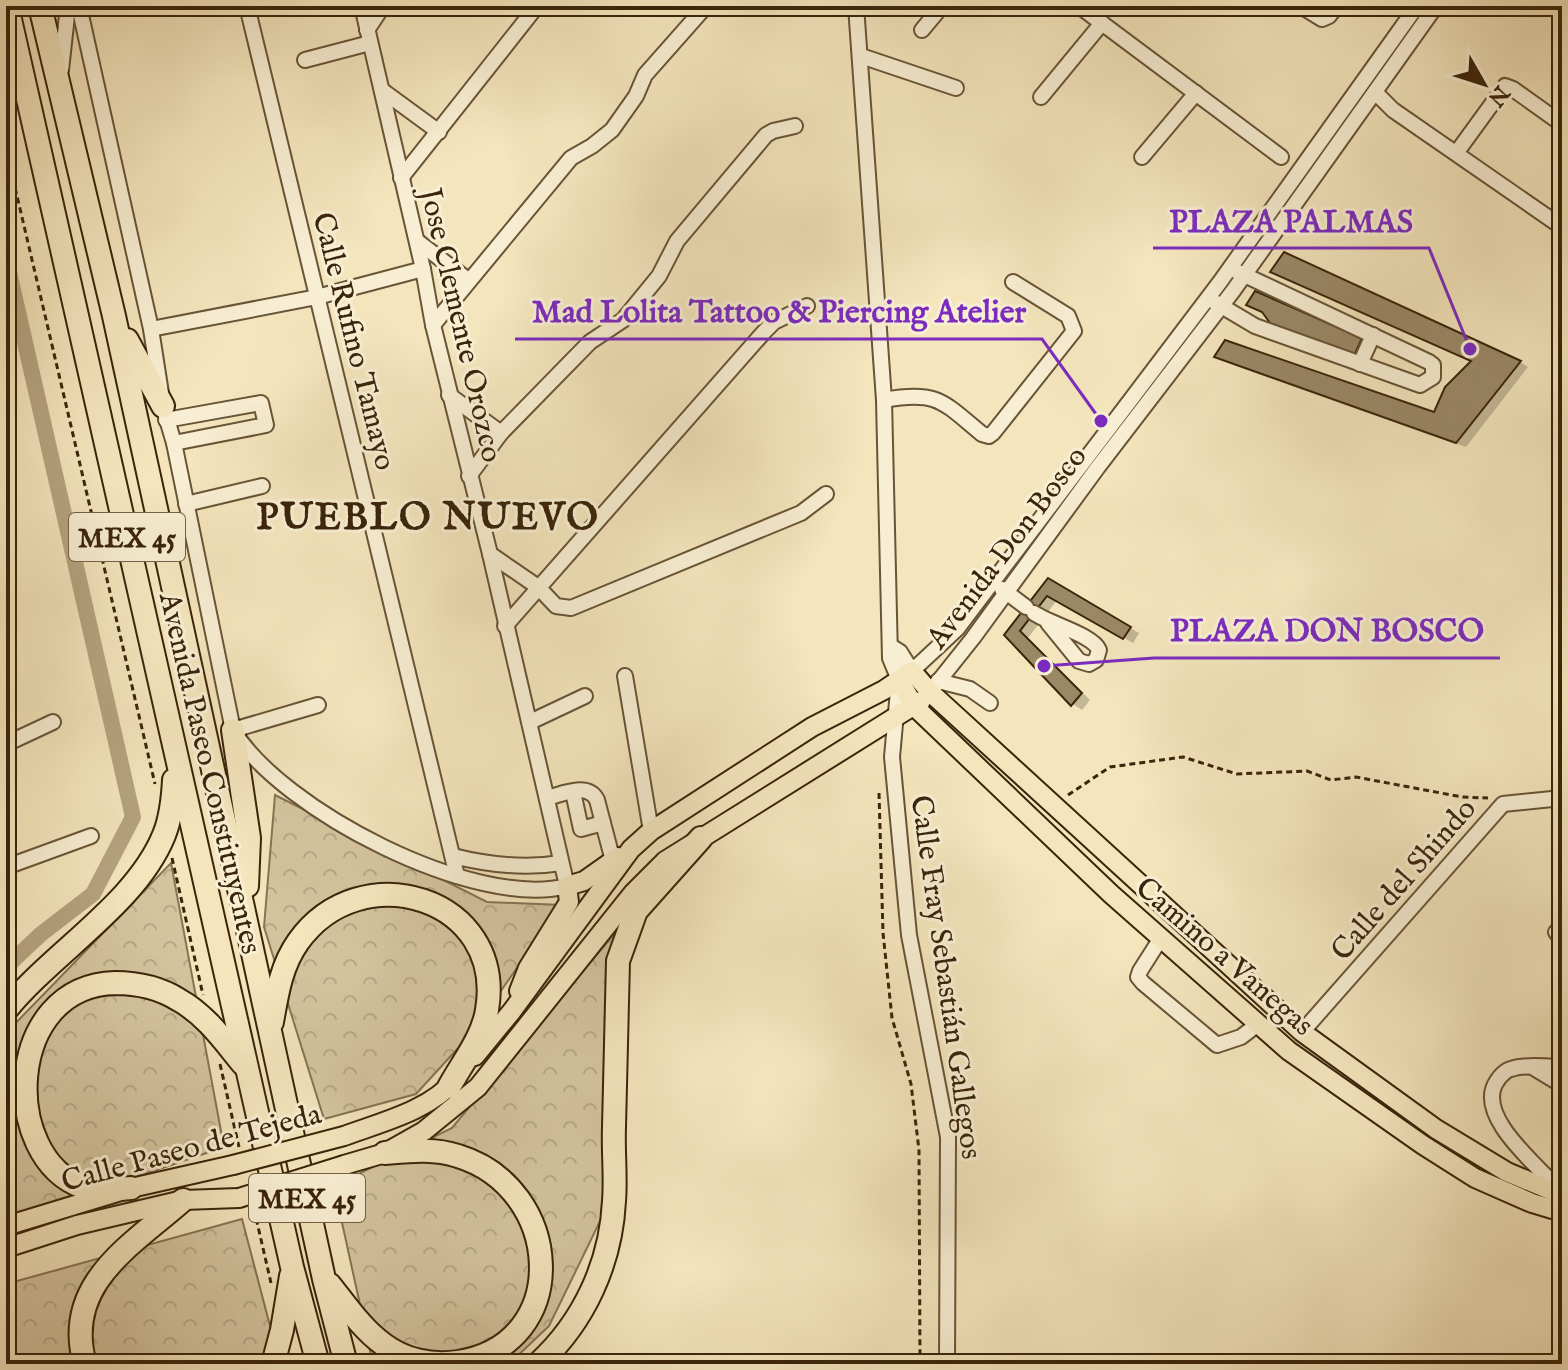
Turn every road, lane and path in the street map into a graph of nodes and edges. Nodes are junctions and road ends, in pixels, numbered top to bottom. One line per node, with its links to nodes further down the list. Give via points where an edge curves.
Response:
1 (7, 6): 81 (highway, Avenida Paseo Constituyentes / MEX 45)
2 (40, 6): 22 (highway, Avenida Paseo Constituyentes / MEX 45)
3 (68, 6): 22 (street)
4 (79, 6): 49 (street)
5 (247, 6): 43 (street, Calle Rufino Tamayo)
6 (362, 6): 19 (street, Jose Clemente Orozco)
7 (383, 6): 19 (street)
8 (537, 6): 30 (street)
9 (706, 6): 41 (street, via 645,75 612,130 571,158)
10 (856, 6): 20 (street, Calle Fray Sebastián Gallegos)
11 (942, 6): 18 (street)
12 (1079, 6): 17 (street)
13 (1301, 6): 14 (street, via 1322,19)
14 (1337, 6)
15 (1417, 6): 38 (street, Avenida Don Bosco)
16 (1436, 6): 25 (street, Avenida Don Bosco)
17 (1102, 23): 26 (street); 27 (street)
18 (922, 30)
19 (368, 36): 21 (street); 24 (street, Jose Clemente Orozco)
20 (861, 56): 23 (street); 53 (street, Calle Fray Sebastián Gallegos)
21 (305, 60)
22 (60, 87): 47 (highway, Avenida Paseo Constituyentes / MEX 45)
23 (956, 88)
24 (383, 91): 30 (street); 35 (street, Jose Clemente Orozco)
25 (1375, 92): 32 (street); 40 (street, Avenida Don Bosco)
26 (1196, 93): 33 (street); 34 (street)
27 (1041, 97)
28 (1562, 124): 32 (street, via 1505,86)
29 (795, 126): 55 (street, via 766,135 677,241 659,276 623,320 590,342)
30 (439, 132): 35 (street)
31 (6, 149): 82 (path)
32 (1457, 152): 36 (street)
33 (1142, 157)
34 (1281, 157)
35 (401, 178): 37 (street, Jose Clemente Orozco)
36 (1562, 227)
37 (417, 241): 39 (street, Jose Clemente Orozco); 41 (street)
38 (1229, 266): 40 (street); 44 (street, Avenida Don Bosco)
39 (423, 269): 43 (street); 48 (street, Jose Clemente Orozco)
40 (1243, 275): 46 (street, Avenida Don Bosco); 50 (street)
41 (468, 280): 48 (street)
42 (1013, 282): 53 (street, via 1068,316 1074,331 993,433 982,434 928,396)
43 (317, 297): 49 (street); 95 (street, Calle Rufino Tamayo)
44 (1207, 297): 46 (street); 62 (street, Avenida Don Bosco)
45 (807, 306): 63 (street, via 764,332)
46 (1220, 307): 51 (street, via 1255,326); 64 (street, Avenida Don Bosco)
47 (114, 316): 54 (highway); 101 (highway, Avenida Paseo Constituyentes / MEX 45)
48 (433, 325): 52 (street, Jose Clemente Orozco)
49 (151, 329): 54 (street)
50 (1373, 335): 51 (street); 51 (street, via 1429,362 1433,377 1420,385)
51 (1360, 364)
52 (449, 395): 55 (street); 57 (street, Jose Clemente Orozco)
53 (884, 400): 67 (street, Calle Fray Sebastián Gallegos, via 890,658)
54 (165, 413): 56 (street); 56 (street, via 261,403 266,425)
55 (501, 433): 57 (street)
56 (174, 443): 60 (street)
57 (469, 476): 61 (street, Jose Clemente Orozco)
58 (262, 486): 60 (street)
59 (826, 494): 63 (street, via 801,513 579,606 556,606)
60 (186, 504): 78 (street)
61 (490, 554): 63 (street); 66 (street, Jose Clemente Orozco)
62 (992, 581): 64 (street); 67 (street, Avenida Don Bosco, via 947,640)
63 (538, 587): 66 (street)
64 (1007, 593): 65 (street); 69 (street, Avenida Don Bosco)
65 (1048, 623)
66 (505, 626): 77 (street, Jose Clemente Orozco)
67 (906, 675): 69 (main road, Camino a Vanegas); 73 (main road, Camino a Vanegas); 74 (main road); 75 (street, Calle Fray Sebastián Gallegos)
68 (625, 676): 90 (street)
69 (934, 687): 71 (street, via 970,689); 73 (main road, Calle Paseo de Tejeda); 88 (main road, Camino a Vanegas)
70 (585, 696): 77 (street)
71 (990, 703)
72 (318, 705): 78 (street)
73 (915, 707): 75 (main road, Calle Paseo de Tejeda); 102 (main road, Camino a Vanegas)
74 (838, 714): 80 (main road, via 849,714 857,726); 90 (main road)
75 (894, 720): 80 (main road, Calle Paseo de Tejeda); 135 (street, Calle Fray Sebastián Gallegos, via 892,757 909,935 948,1137)
76 (53, 722): 79 (street)
77 (530, 722): 85 (street, Jose Clemente Orozco)
78 (233, 730): 99 (street, via 286,787 336,821 411,860); 101 (highway, via 249,838)
79 (6, 744)
80 (845, 747): 93 (main road, Calle Paseo de Tejeda)
81 (176, 755): 91 (highway); 112 (highway, Avenida Paseo Constituyentes / MEX 45)
82 (155, 785)
83 (879, 788): 134 (path, via 883,933 892,1018 911,1084 919,1150)
84 (573, 792): 85 (street); 89 (street, via 592,792); 89 (street, via 581,829)
85 (547, 798): 97 (street, Jose Clemente Orozco)
86 (1562, 798): 87 (street, Calle del Shindo)
87 (1503, 804): 88 (path, via 1356,777 1331,780 1307,771 1237,774 1183,757 1110,767); 108 (street, Calle del Shindo)
88 (1054, 808): 108 (main road, Camino a Vanegas)
89 (603, 823): 96 (street)
90 (651, 831): 94 (main road)
91 (166, 832): 103 (path); 104 (highway, via 128,890)
92 (91, 836): 98 (street)
93 (701, 838): 115 (main road, Calle Paseo de Tejeda, via 665,861 633,893 478,1087 424,1131); 133 (highway, via 636,911 625,937 618,961 615,1200 607,1252 591,1296)
94 (631, 849): 96 (main road); 105 (main road, Calle Paseo de Tejeda)
95 (453, 856): 97 (street, via 522,867); 99 (street, Calle Rufino Tamayo)
96 (613, 861): 100 (main road)
97 (561, 863): 100 (street, Jose Clemente Orozco)
98 (6, 867)
99 (457, 876): 100 (street, via 539,891)
100 (567, 886): 105 (main road, via 569,902 528,968)
101 (246, 919): 107 (highway, Avenida Paseo Constituyentes / MEX 45)
102 (1161, 938): 106 (main road, Camino a Vanegas); 106 (street, via 1140,971 1143,983 1217,1045)
103 (204, 996)
104 (6, 1010)
105 (512, 1011): 114 (main road, Calle Paseo de Tejeda)
106 (1258, 1024): 123 (main road, Camino a Vanegas, via 1313,1068 1475,1178)
107 (270, 1032): 114 (highway, via 284,967 317,921 373,895 422,898 460,923 478,948 489,977 482,1029); 127 (highway, Avenida Paseo Constituyentes / MEX 45)
108 (1302, 1032): 118 (main road, Camino a Vanegas, via 1436,1129)
109 (218, 1056): 116 (path)
110 (1534, 1067): 111 (street); 113 (street); 117 (street, via 1510,1069 1493,1088 1499,1122)
111 (1562, 1067)
112 (247, 1068): 119 (highway, via 190,1007 138,985 89,987 61,1001 38,1022 22,1049 14,1079 15,1111 25,1141 42,1164 82,1187); 126 (highway, Avenida Paseo Constituyentes / MEX 45)
113 (1562, 1085)
114 (449, 1087): 116 (main road, Calle Paseo de Tejeda, bridge, via 416,1109 344,1136)
115 (385, 1153): 122 (main road, Calle Paseo de Tejeda, bridge); 127 (highway, via 458,1156 486,1168 510,1188 529,1214 539,1244 542,1277 534,1303 511,1336 489,1351 464,1361 422,1362 372,1336)
116 (236, 1156): 119 (main road, Calle Paseo de Tejeda)
117 (1528, 1157): 118 (street); 120 (street)
118 (1525, 1179): 120 (main road, Camino a Vanegas)
119 (131, 1188): 124 (main road, Calle Paseo de Tejeda)
120 (1562, 1194)
121 (183, 1200): 122 (main road, Calle Paseo de Tejeda); 125 (main road, Calle Paseo de Tejeda); 129 (highway, via 99,1276 83,1314)
122 (246, 1203): 128 (path)
123 (1562, 1212)
124 (6, 1226)
125 (6, 1248)
126 (292, 1267): 130 (highway); 131 (highway, Avenida Paseo Constituyentes / MEX 45)
127 (324, 1279): 132 (highway, Avenida Paseo Constituyentes / MEX 45)
128 (271, 1285)
129 (85, 1364)
130 (273, 1364)
131 (318, 1364)
132 (346, 1364)
133 (538, 1364)
134 (920, 1364)
135 (947, 1364)

